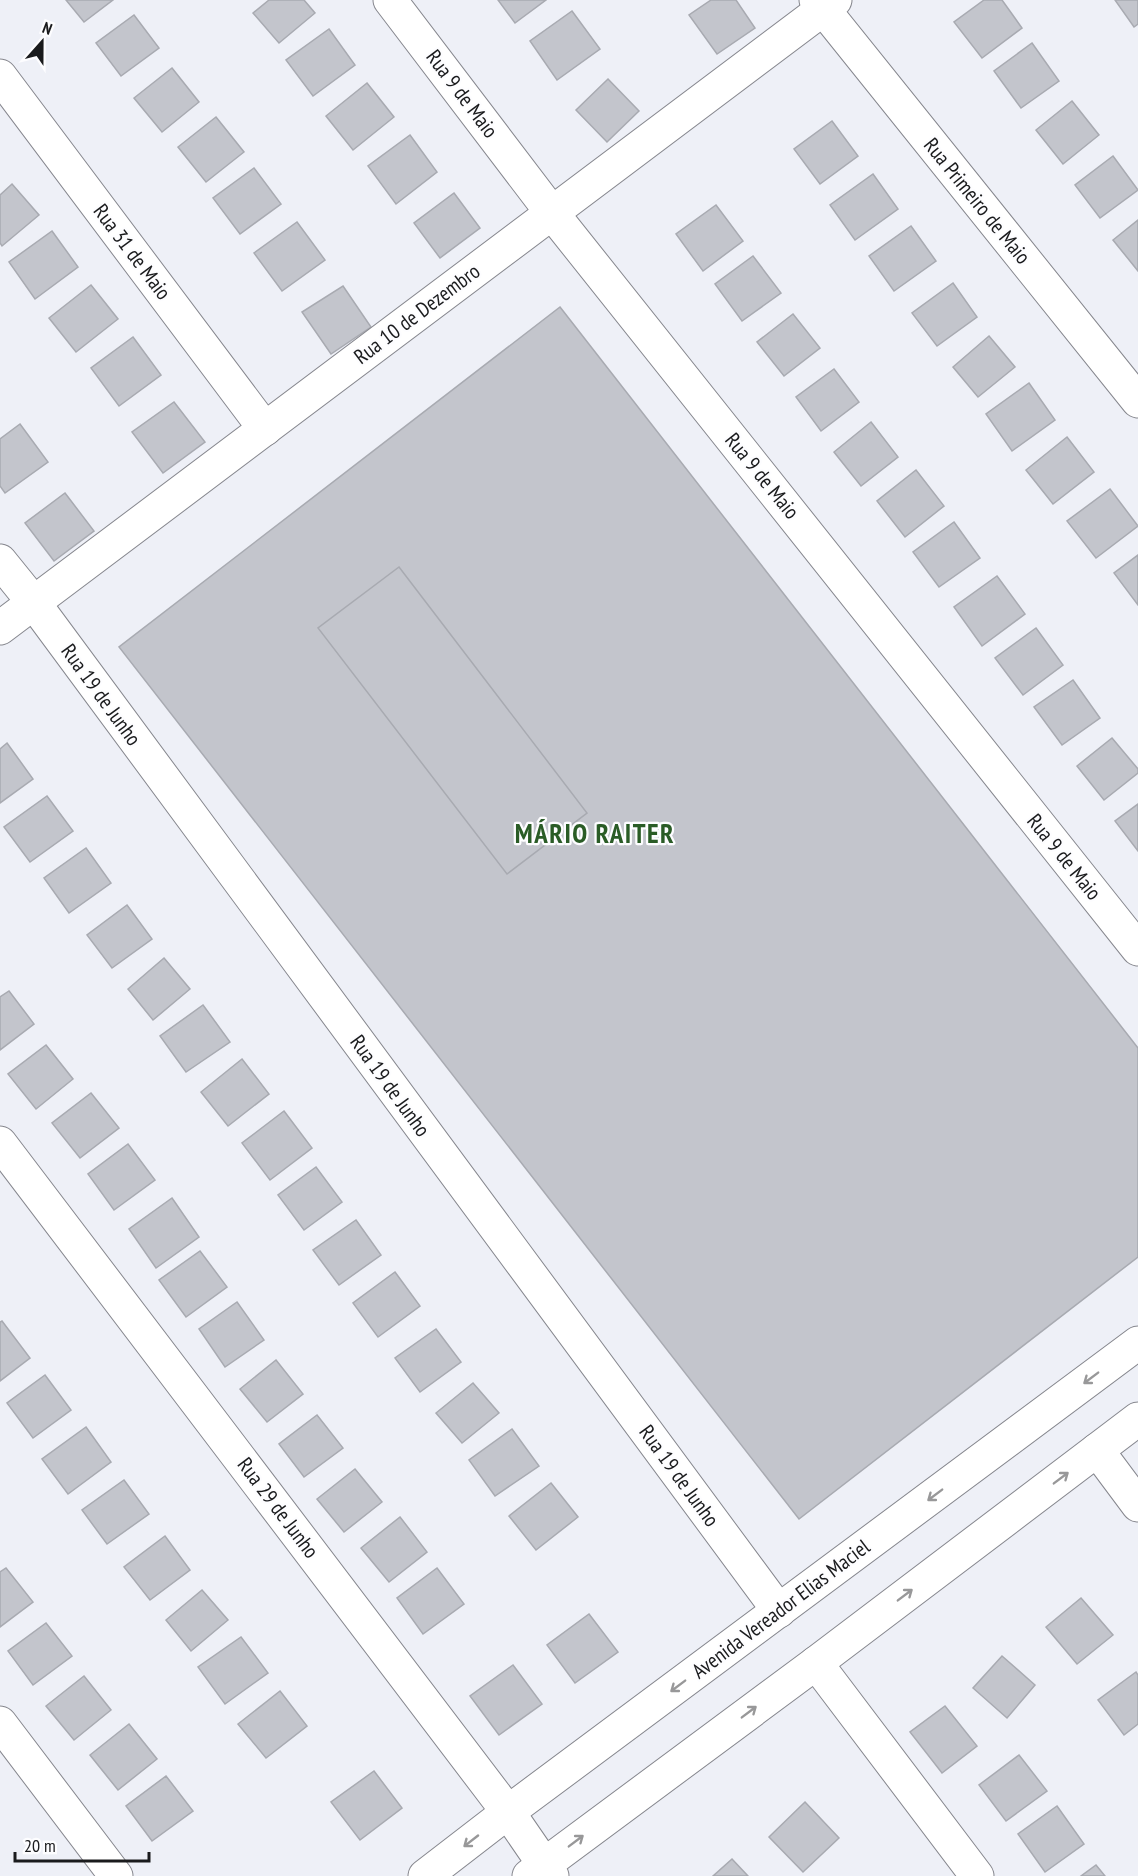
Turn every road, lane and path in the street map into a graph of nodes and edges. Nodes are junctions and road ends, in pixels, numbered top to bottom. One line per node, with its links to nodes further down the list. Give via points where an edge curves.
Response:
1 (390, 0): 4 (street, Rua 9 de Maio)
2 (825, 3): 4 (street, Rua 10 de Dezembro); 5 (street, Rua Primeiro de Maio)
3 (0, 76): 6 (street, Rua 31 de Maio)
4 (552, 213): 6 (street, Rua 10 de Dezembro); 10 (street, Rua 9 de Maio)
5 (1138, 401)
6 (265, 429): 8 (street, Rua 10 de Dezembro)
7 (0, 561): 8 (street, Rua 19 de Junho)
8 (34, 603): 9 (street, Rua 10 de Dezembro); 16 (street, Rua 19 de Junho)
9 (0, 628)
10 (1138, 949)
11 (0, 1143): 19 (street, Rua 29 de Junho)
12 (1138, 1343): 16 (street, Avenida Vereador Elias Maciel, one-way to 16)
13 (1138, 1419): 14 (street)
14 (1097, 1450): 15 (street); 17 (street, one-way to 14)
15 (1138, 1505)
16 (779, 1611): 19 (street, Avenida Vereador Elias Maciel, one-way to 19)
17 (816, 1663): 20 (street, one-way to 17); 23 (street)
18 (0, 1723): 21 (street)
19 (508, 1812): 20 (street, Rua 29 de Junho); 22 (street, Avenida Vereador Elias Maciel, one-way to 22)
20 (542, 1872)
21 (116, 1876)
22 (425, 1876)
23 (977, 1876)

